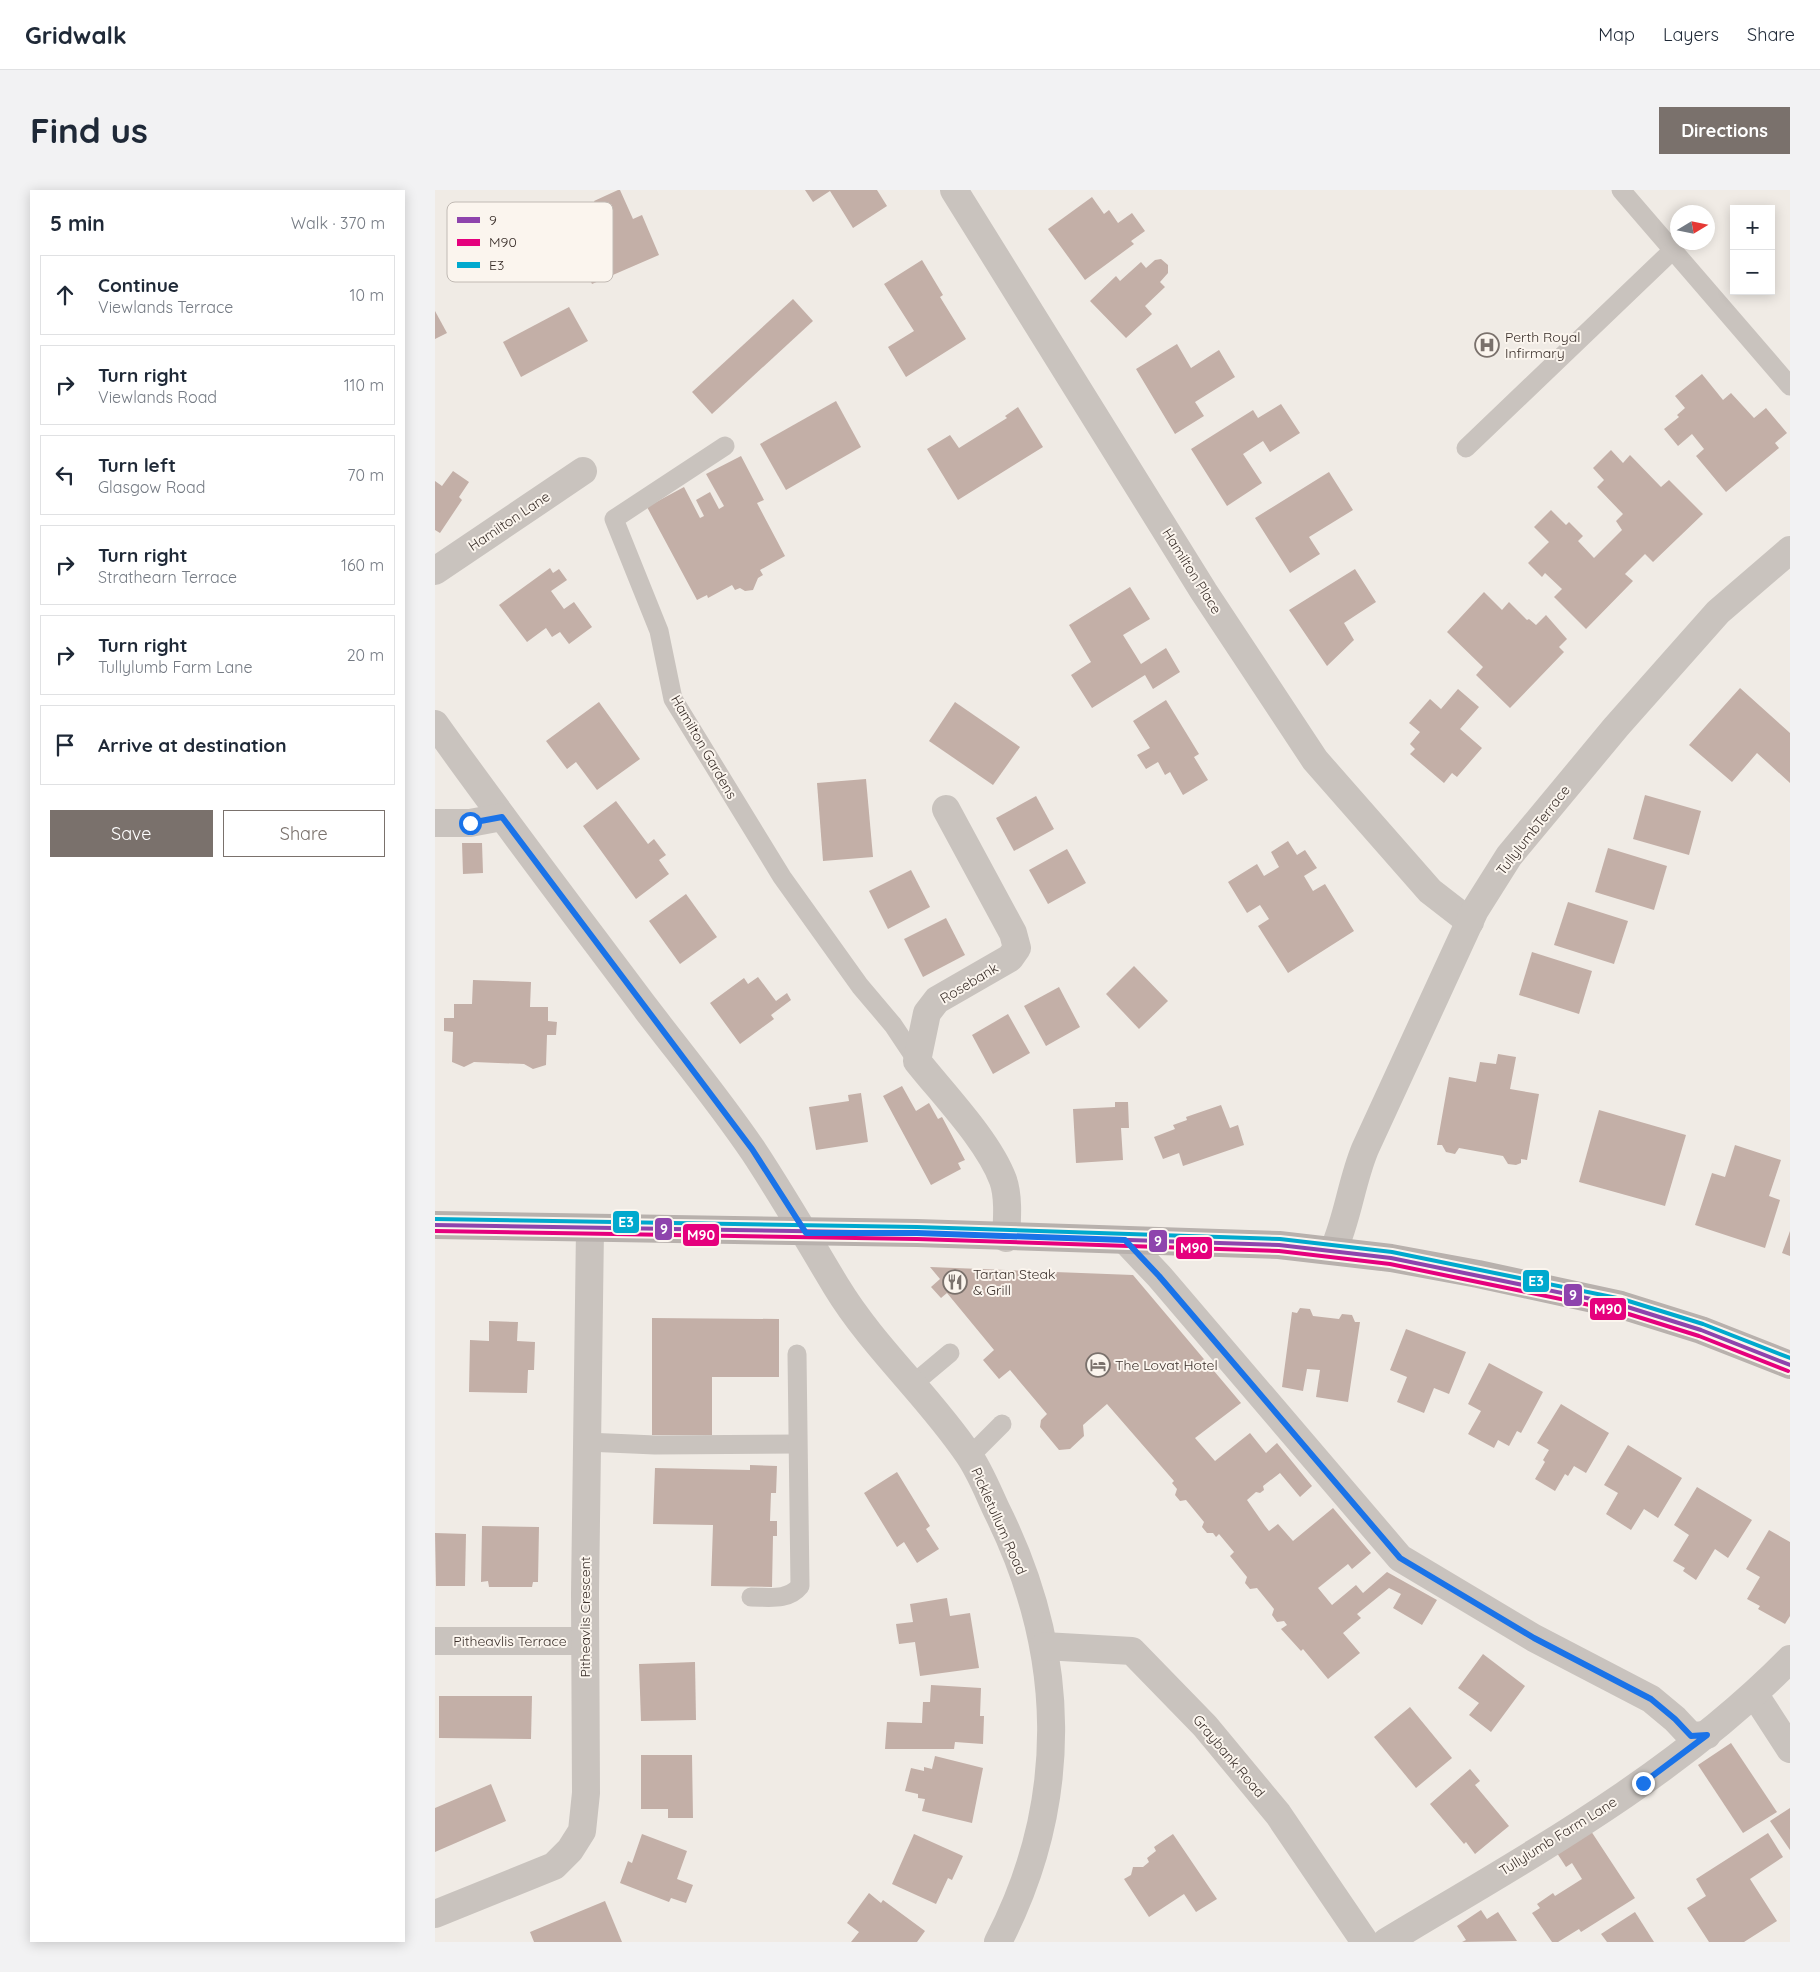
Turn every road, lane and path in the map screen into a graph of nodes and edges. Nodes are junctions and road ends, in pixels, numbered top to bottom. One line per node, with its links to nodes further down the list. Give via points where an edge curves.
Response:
1 (954, 190): 15 (street, Hamilton Place, via 1204,592 1315,760 1429,891)
2 (1621, 190): 3 (lane)
3 (1670, 247)
4 (1673, 250): 5 (lane); 7 (lane)
5 (1790, 386)
6 (725, 446): 16 (lane, Hamilton Gardens, via 614,519 659,631 673,699 782,877)
7 (1466, 448)
8 (583, 471): 10 (street, Hamilton Lane)
9 (1790, 550): 15 (street, TullylumbTerrace, via 1718,612 1616,727 1509,856)
10 (435, 571)
11 (435, 724): 13 (street, Pickletullum Road)
12 (946, 809): 16 (street, Rosebank, via 1013,933 1017,948 1011,958 937,1000 927,1013)
13 (502, 817): 14 (street, via 470,823); 19 (street, Pickletullum Road, via 752,1149)
14 (435, 824)
15 (1470, 922): 22 (street, TullylumbTerrace, via 1355,1175 1345,1225)
16 (917, 1061): 20 (street, via 981,1142 1003,1180)
17 (435, 1225): 18 (main road)
18 (590, 1229): 19 (main road); 28 (street, Pitheavlis Crescent)
19 (806, 1233): 20 (main road, via 917,1233); 26 (street, Pickletullum Road, via 842,1295 872,1338)
20 (1006, 1238): 21 (main road)
21 (1125, 1240): 22 (main road, via 1279,1246); 37 (street, via 1400,1558 1534,1638 1651,1699 1691,1736)
22 (1333, 1252): 25 (main road, via 1391,1258 1478,1274 1621,1305 1701,1330)
23 (950, 1353): 26 (lane)
24 (797, 1354): 29 (lane)
25 (1790, 1366)
26 (913, 1384): 30 (street, Pickletullum Road)
27 (1002, 1424): 30 (lane)
28 (586, 1442): 29 (lane); 33 (street, Pitheavlis Crescent)
29 (796, 1444): 31 (lane, via 800,1586 785,1597)
30 (970, 1456): 34 (street, Pickletullum Road, via 1029,1586)
31 (751, 1597)
32 (435, 1641): 33 (street, Pitheavlis Terrace)
33 (585, 1641): 39 (street, Pitheavlis Crescent, via 586,1793 583,1831 554,1866)
34 (1044, 1646): 40 (street, Pickletullum Road, via 1051,1697 1051,1740 1044,1806 1032,1860 1015,1908); 41 (street, Graybank Road, via 1132,1651 1205,1726 1278,1814)
35 (1790, 1659): 36 (street, Tullylumb Farm Lane)
36 (1755, 1695): 37 (street, Tullylumb Farm Lane); 38 (street)
37 (1707, 1735): 42 (street, Tullylumb Farm Lane, via 1643,1783)
38 (1790, 1749)
39 (435, 1914)
40 (998, 1942)
41 (1365, 1942)
42 (1386, 1942)

